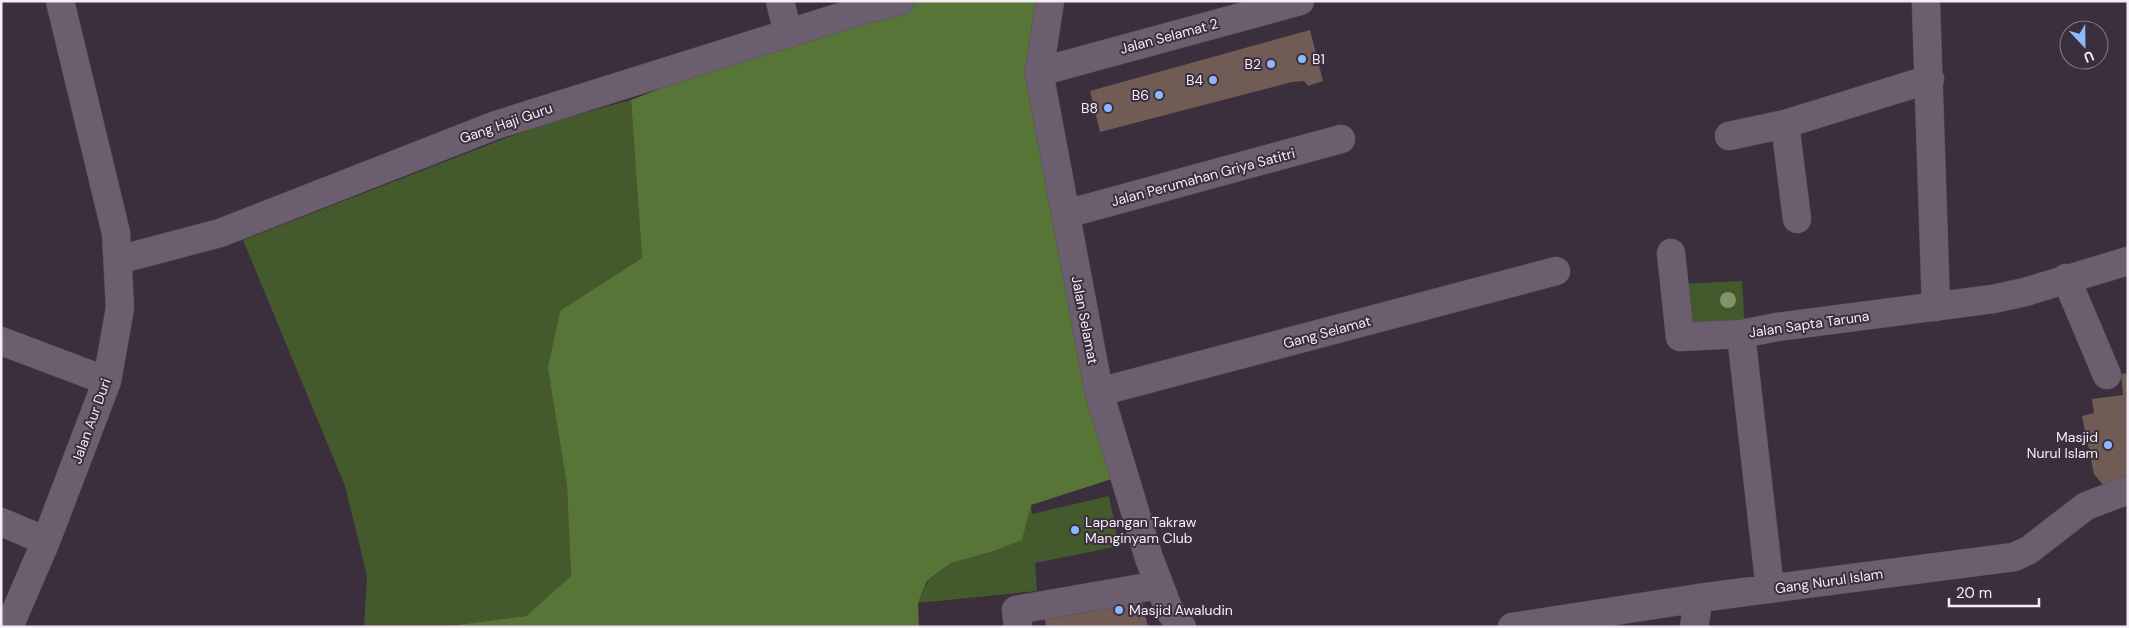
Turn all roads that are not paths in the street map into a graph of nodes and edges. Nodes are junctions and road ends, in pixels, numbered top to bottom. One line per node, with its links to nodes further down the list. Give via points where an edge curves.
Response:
1 (60, 1): 16 (street, Jalan Aur Duri, via 116,233)
2 (780, 1): 7 (street)
3 (900, 1): 7 (street, Gang Haji Guru)
4 (1050, 1): 8 (street, Jalan Selamat)
5 (1300, 1): 8 (street, Jalan Selamat 2)
6 (1926, 4): 9 (street)
7 (788, 34): 16 (street, Gang Haji Guru, via 496,125 220,233)
8 (1039, 72): 13 (street, Jalan Selamat)
9 (1930, 79): 10 (street); 20 (street)
10 (1785, 124): 11 (street); 14 (street)
11 (1729, 136)
12 (1341, 139): 13 (street, Jalan Perumahan Griya Satitri)
13 (1066, 214): 25 (street, Jalan Selamat)
14 (1797, 219)
15 (1671, 253): 21 (street, via 1680,337)
16 (118, 260): 24 (street, Jalan Aur Duri, via 120,308)
17 (2128, 260): 19 (street, Jalan Sapta Taruna)
18 (1556, 271): 25 (street, Gang Selamat)
19 (2066, 278): 20 (street, Jalan Sapta Taruna, via 2025,292); 23 (street)
20 (1936, 307): 21 (street, Jalan Sapta Taruna)
21 (1741, 334): 30 (street, Jalan Sapta Taruna)
22 (1, 340): 24 (street)
23 (2107, 375)
24 (107, 381): 28 (street, Jalan Aur Duri)
25 (1099, 392): 29 (street, Jalan Selamat)
26 (2128, 490): 30 (street, Gang Nurul Islam, via 2086,506 2030,550 2014,557)
27 (1, 522): 28 (street)
28 (46, 541): 32 (street, Jalan Aur Duri)
29 (1159, 585): 33 (street, via 1016,610); 34 (street, Jalan Selamat, via 1169,610)
30 (1770, 589): 31 (street, Gang Nurul Islam)
31 (1699, 598): 35 (street, Gang Nurul Islam); 36 (street)
32 (9, 627)
33 (1018, 627)
34 (1182, 627)
35 (1512, 627)
36 (1694, 627)

